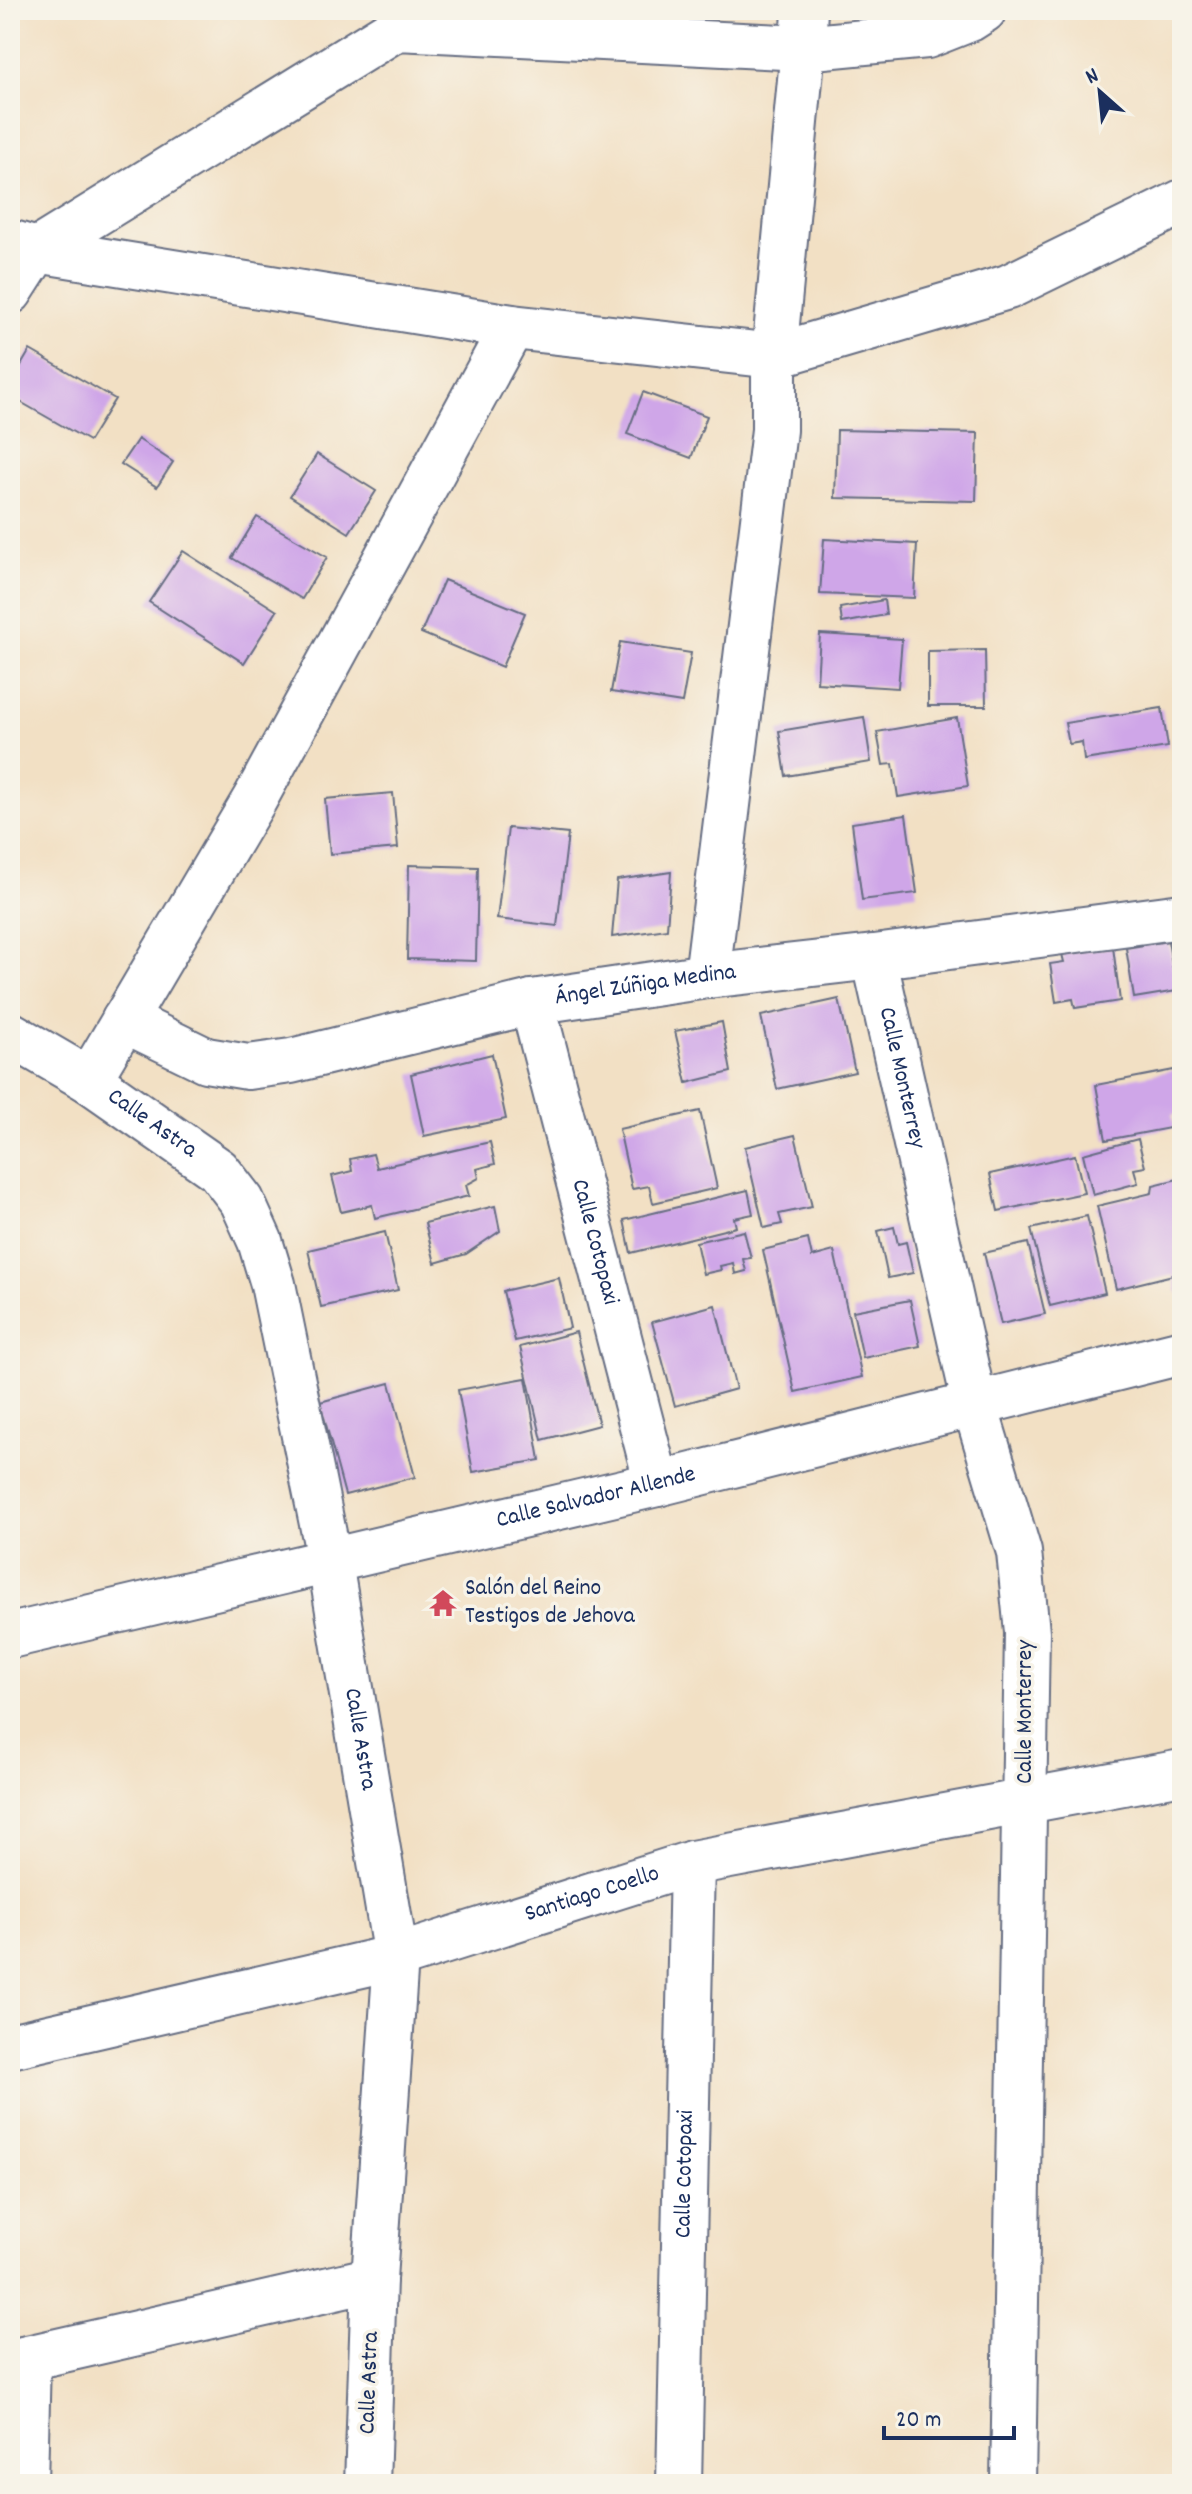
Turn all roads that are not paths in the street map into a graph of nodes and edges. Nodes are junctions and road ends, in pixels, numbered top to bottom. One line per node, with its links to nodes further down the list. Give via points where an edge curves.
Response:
1 (984, 10): 3 (street, via 927,36)
2 (397, 19): 3 (street); 5 (street)
3 (804, 29): 8 (street)
4 (1182, 202): 8 (street, via 1008,287)
5 (24, 246): 6 (street); 7 (street)
6 (10, 292)
7 (512, 327): 8 (street); 13 (street, via 256,797)
8 (774, 356): 11 (street, via 774,430)
9 (1182, 916): 10 (street, Ángel Zúñiga Medina)
10 (874, 957): 11 (street, Ángel Zúñiga Medina); 17 (street, Calle Monterrey)
11 (707, 976): 12 (street, Ángel Zúñiga Medina)
12 (532, 1002): 13 (street, Ángel Zúñiga Medina, via 248,1067 206,1060); 18 (street, Calle Cotopaxi)
13 (124, 1020): 15 (street)
14 (10, 1034): 15 (street, Calle Astra)
15 (89, 1080): 19 (street, Calle Astra, via 218,1170 242,1201 273,1284)
16 (1182, 1352): 17 (street, Calle Salvador Allende)
17 (975, 1406): 18 (street, Calle Salvador Allende); 22 (street, Calle Monterrey, via 1019,1552 1027,1632)
18 (657, 1484): 19 (street, Calle Salvador Allende)
19 (330, 1563): 20 (street, Calle Salvador Allende); 24 (street, Calle Astra)
20 (10, 1636)
21 (1182, 1772): 22 (street, Santiago Coello)
22 (1026, 1800): 23 (street, Santiago Coello); 31 (street, Calle Monterrey)
23 (692, 1863): 24 (street, Santiago Coello); 30 (street, Calle Cotopaxi)
24 (396, 1957): 25 (street, Santiago Coello); 26 (street, Calle Astra)
25 (10, 2046)
26 (374, 2279): 27 (street); 29 (street, Calle Astra)
27 (19, 2360): 28 (street)
28 (25, 2484)
29 (367, 2484)
30 (679, 2484)
31 (1013, 2484)

